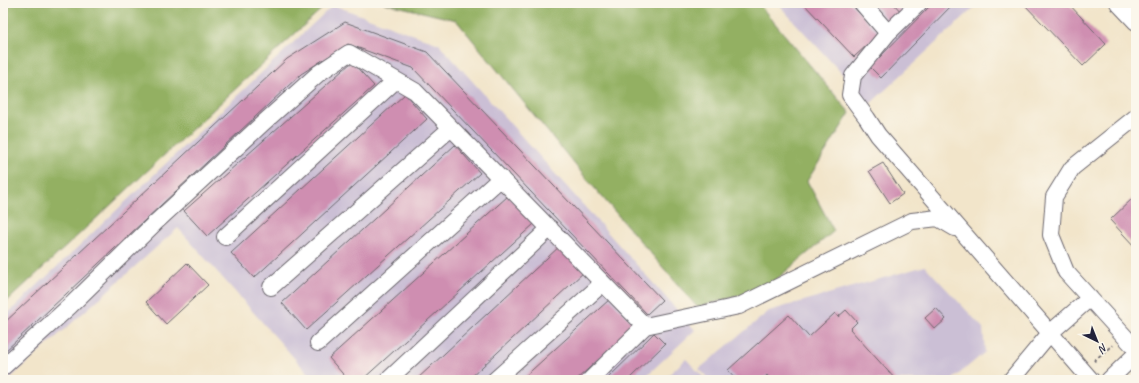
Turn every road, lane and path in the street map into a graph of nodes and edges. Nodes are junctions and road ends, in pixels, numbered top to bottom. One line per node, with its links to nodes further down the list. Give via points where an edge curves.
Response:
1 (862, 3): 5 (street)
2 (1118, 3): 4 (street)
3 (917, 4): 5 (street)
4 (1134, 16)
5 (888, 33): 11 (street, via 853,76 850,95 878,135)
6 (396, 80): 8 (street, via 415,91); 12 (street); 22 (street, via 349,53 319,73 166,212)
7 (1136, 117): 15 (street, via 1072,168 1054,197 1051,235 1066,272)
8 (451, 128): 9 (street); 14 (street)
9 (501, 178): 10 (street); 19 (street)
10 (550, 228): 13 (street); 24 (street)
11 (964, 233): 16 (street, via 938,218 912,222 740,306); 17 (street)
12 (225, 237)
13 (603, 283): 16 (street); 25 (street)
14 (271, 288)
15 (1090, 298): 17 (street); 18 (street)
16 (645, 326): 26 (street)
17 (1050, 333): 23 (street); 27 (street)
18 (1124, 335): 20 (street); 23 (path)
19 (318, 343)
20 (1136, 349)
21 (1136, 354): 28 (street)
22 (3, 367)
23 (1087, 375)
24 (388, 380)
25 (495, 380)
26 (590, 380)
27 (1011, 380)
28 (1109, 380)

